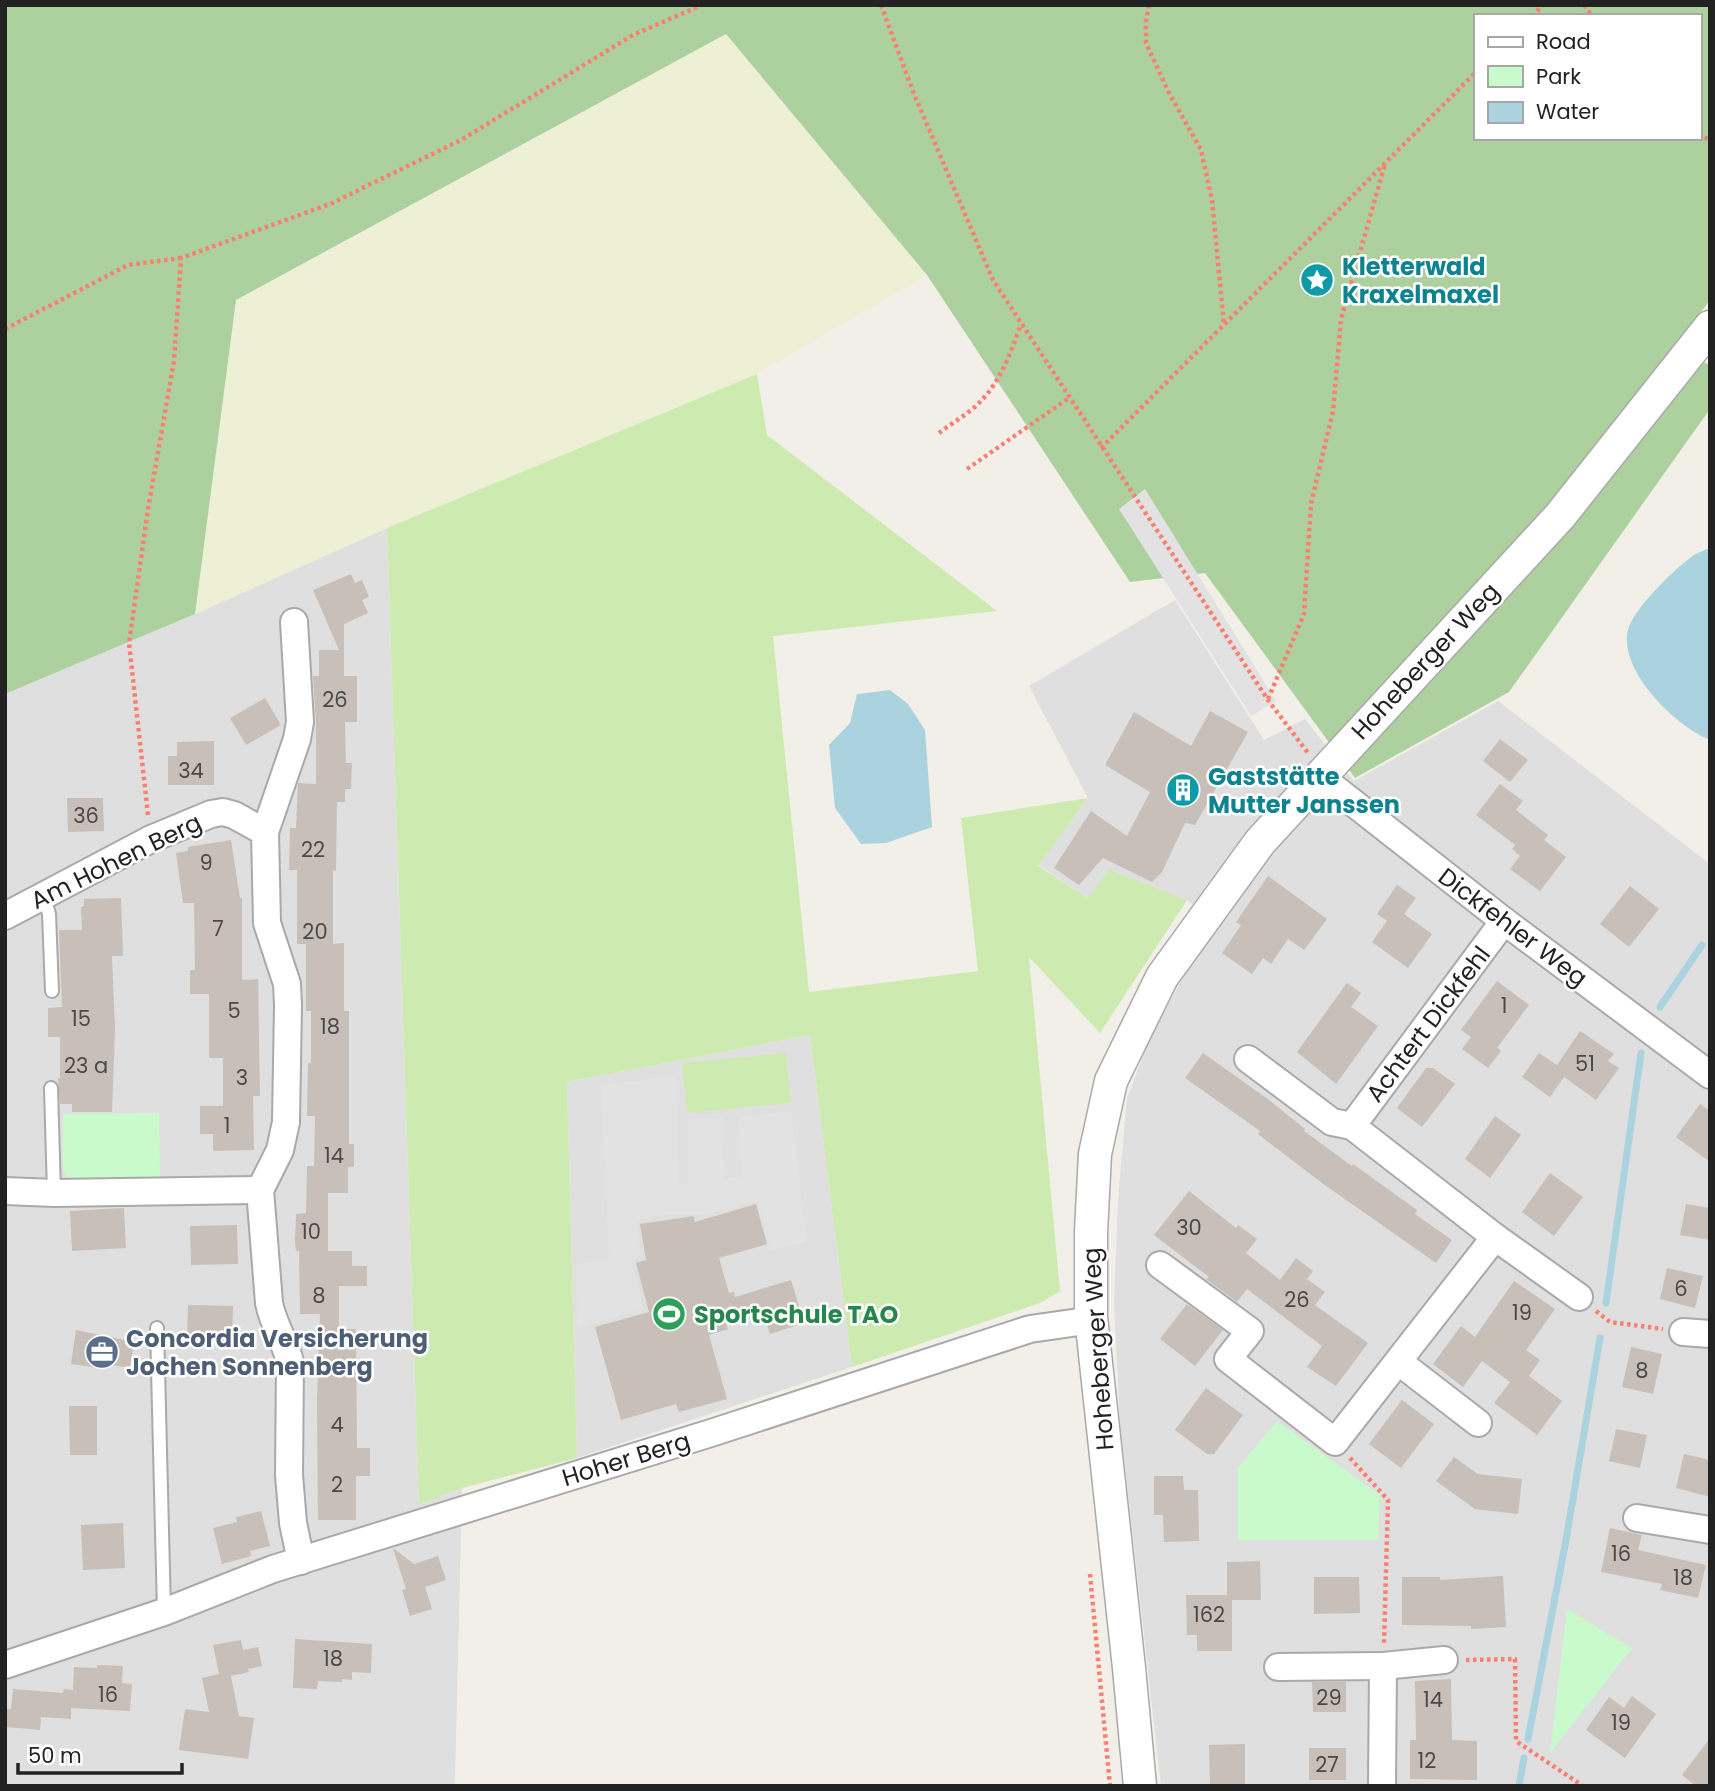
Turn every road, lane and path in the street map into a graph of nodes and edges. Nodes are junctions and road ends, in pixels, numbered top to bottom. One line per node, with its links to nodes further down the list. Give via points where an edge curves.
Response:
1 (702, 5): 6 (path, via 633,35 461,140 330,204)
2 (881, 5): 7 (path, via 993,281)
3 (1149, 5): 8 (path, via 1146,43 1201,150 1212,200)
4 (1474, 74): 5 (path)
5 (1385, 163): 8 (path); 16 (path, via 1341,319 1333,411 1311,504 1304,614)
6 (181, 258): 10 (path, via 128,265); 19 (path, via 174,361 129,643)
7 (1021, 324): 11 (path); 12 (path, via 994,385 978,404)
8 (1224, 325): 13 (path)
9 (1710, 327): 17 (street, Hoheberger Weg, via 1560,516)
10 (5, 329)
11 (1069, 398): 13 (path); 14 (path)
12 (939, 433)
13 (1101, 448): 16 (path)
14 (967, 469)
15 (294, 622): 18 (street, via 300,722)
16 (1268, 700): 17 (path)
17 (1308, 762): 22 (street, Dickfehler Weg); 34 (street, Hoheberger Weg, via 1260,842 1161,977 1111,1082 1095,1154)
18 (265, 832): 19 (street, Am Hohen Berg, via 223,812); 28 (street, via 267,923 287,984 288,1004 286,1122 280,1150)
19 (151, 839): 20 (street, Am Hohen Berg)
20 (44, 897): 21 (street, Am Hohen Berg); 23 (lane, via 49,914)
21 (5, 916)
22 (1504, 921): 25 (street, Dickfehler Weg); 27 (street, Achtert Dickfehl)
23 (52, 992)
24 (1248, 1059): 27 (street, Achtert Dickfehl, via 1332,1122)
25 (1710, 1075)
26 (51, 1088): 30 (lane)
27 (1352, 1126): 31 (street, Achtert Dickfehl)
28 (260, 1190): 30 (street); 43 (street, via 268,1303 290,1362 289,1475)
29 (5, 1191): 30 (street)
30 (54, 1193)
31 (1495, 1237): 33 (street, Achtert Dickfehl); 38 (street)
32 (1160, 1265): 40 (street, via 1250,1331 1228,1359)
33 (1579, 1297): 36 (path, via 1610,1322)
34 (1091, 1317): 43 (street, Hoher Berg, via 1030,1329); 51 (street, Hoheberger Weg)
35 (157, 1328): 45 (lane)
36 (1683, 1332): 37 (street)
37 (1710, 1334)
38 (1399, 1362): 39 (street); 40 (street)
39 (1478, 1423)
40 (1335, 1442): 48 (path, via 1388,1500)
41 (1637, 1518): 42 (street)
42 (1710, 1530)
43 (301, 1561): 45 (street, Hoher Berg)
44 (1089, 1567): 50 (path)
45 (164, 1612): 47 (street, Hoher Berg)
46 (1444, 1660): 48 (street); 53 (path, via 1515,1659 1516,1741)
47 (5, 1665)
48 (1383, 1666): 49 (street); 52 (street)
49 (1278, 1667)
50 (1110, 1786)
51 (1140, 1786)
52 (1382, 1786)
53 (1583, 1786)

